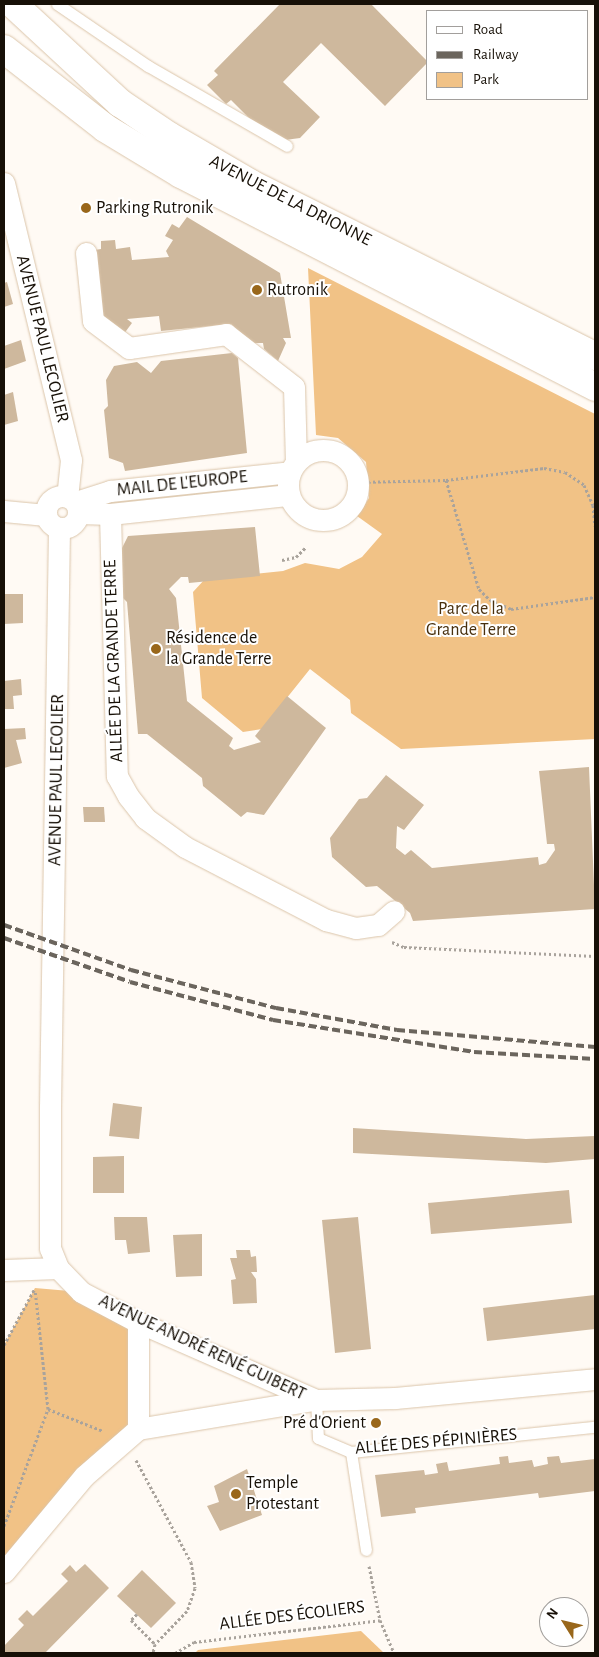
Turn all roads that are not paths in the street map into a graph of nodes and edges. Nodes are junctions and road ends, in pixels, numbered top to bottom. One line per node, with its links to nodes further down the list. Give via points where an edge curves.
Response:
1 (6, 4): 4 (street)
2 (12, 4): 9 (main road, AVENUE DE LA DRIONNE, via 120,103 169,136 251,184)
3 (57, 4): 6 (lane, via 148,66)
4 (4, 10)
5 (4, 49): 10 (main road, AVENUE DE LA DRIONNE, via 105,128 181,174)
6 (287, 146)
7 (4, 183): 13 (street, AVENUE PAUL LECOLIER, via 71,460)
8 (86, 253): 11 (street, via 93,321 129,348 226,334 294,388)
9 (595, 356)
10 (595, 387)
11 (293, 467): 12 (street); 12 (street, MAIL DE L'EUROPE, via 305,454 328,449 348,460 358,482 352,504 340,515 324,520 302,514); 13 (street, MAIL DE L'EUROPE, via 110,491)
12 (289, 495): 15 (street, MAIL DE L'EUROPE)
13 (74, 504): 15 (street, MAIL DE L'EUROPE); 16 (street, via 71,526); 16 (street, via 51,499)
14 (4, 511): 16 (street)
15 (110, 514): 17 (street, ALLÉE DE LA GRANDE TERRE, via 117,776 128,796 145,818 185,847 326,920 356,928 378,925)
16 (53, 521): 18 (street, AVENUE PAUL LECOLIER)
17 (394, 911)
18 (52, 1031): 19 (street, AVENUE ANDRÉ RENÉ GUIBERT, via 50,1248)
19 (58, 1268): 20 (street); 21 (street, AVENUE ANDRÉ RENÉ GUIBERT, via 81,1292)
20 (4, 1270)
21 (138, 1322): 23 (street, AVENUE ANDRÉ RENÉ GUIBERT); 25 (street)
22 (595, 1379): 23 (street, AVENUE ANDRÉ RENÉ GUIBERT, via 343,1402)
23 (316, 1400): 25 (street); 26 (lane, ALLÉE DES PÉPINIÈRES, via 318,1438)
24 (595, 1427): 26 (lane, ALLÉE DES PÉPINIÈRES)
25 (132, 1435): 28 (street, via 84,1476)
26 (351, 1452): 27 (lane)
27 (366, 1550)
28 (4, 1572)

